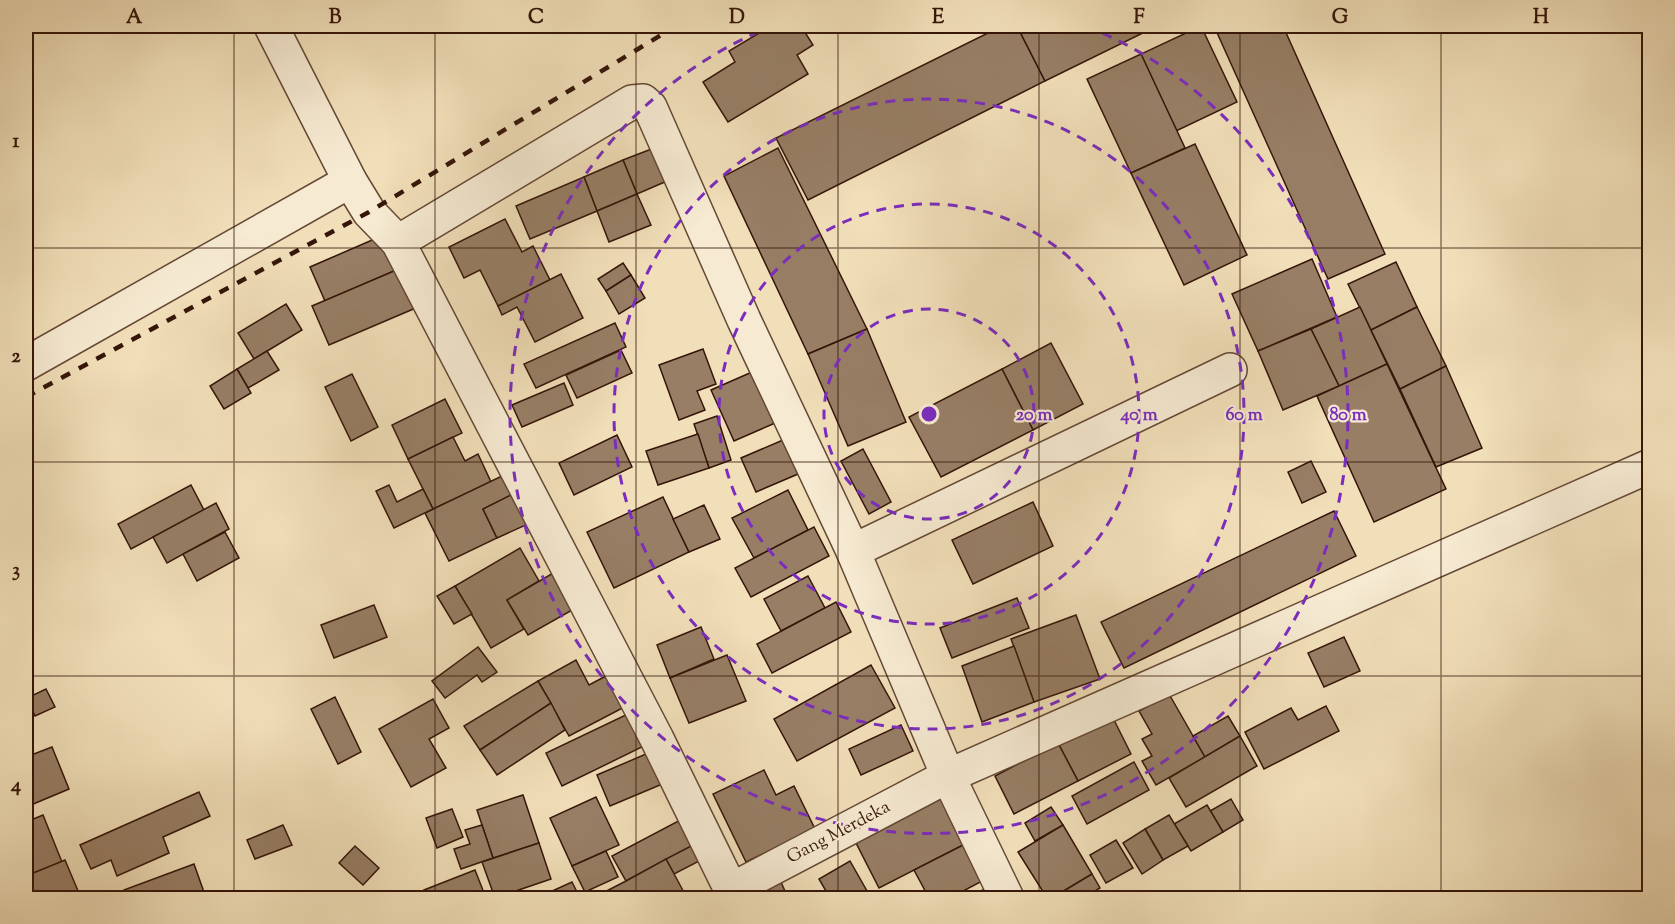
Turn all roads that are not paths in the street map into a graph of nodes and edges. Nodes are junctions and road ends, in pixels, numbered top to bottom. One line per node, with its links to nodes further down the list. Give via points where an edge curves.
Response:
1 (271, 26): 2 (street)
2 (350, 181): 3 (street, via 369,212); 4 (street)
3 (398, 242): 7 (street, via 632,102 643,101 650,107 744,320); 9 (street, via 652,729)
4 (26, 364)
5 (1230, 370): 7 (street)
6 (1650, 466): 8 (street, Gang Merdeka)
7 (853, 551): 8 (street)
8 (948, 776): 9 (street, Gang Merdeka); 10 (street)
9 (733, 894)
10 (1007, 898)

